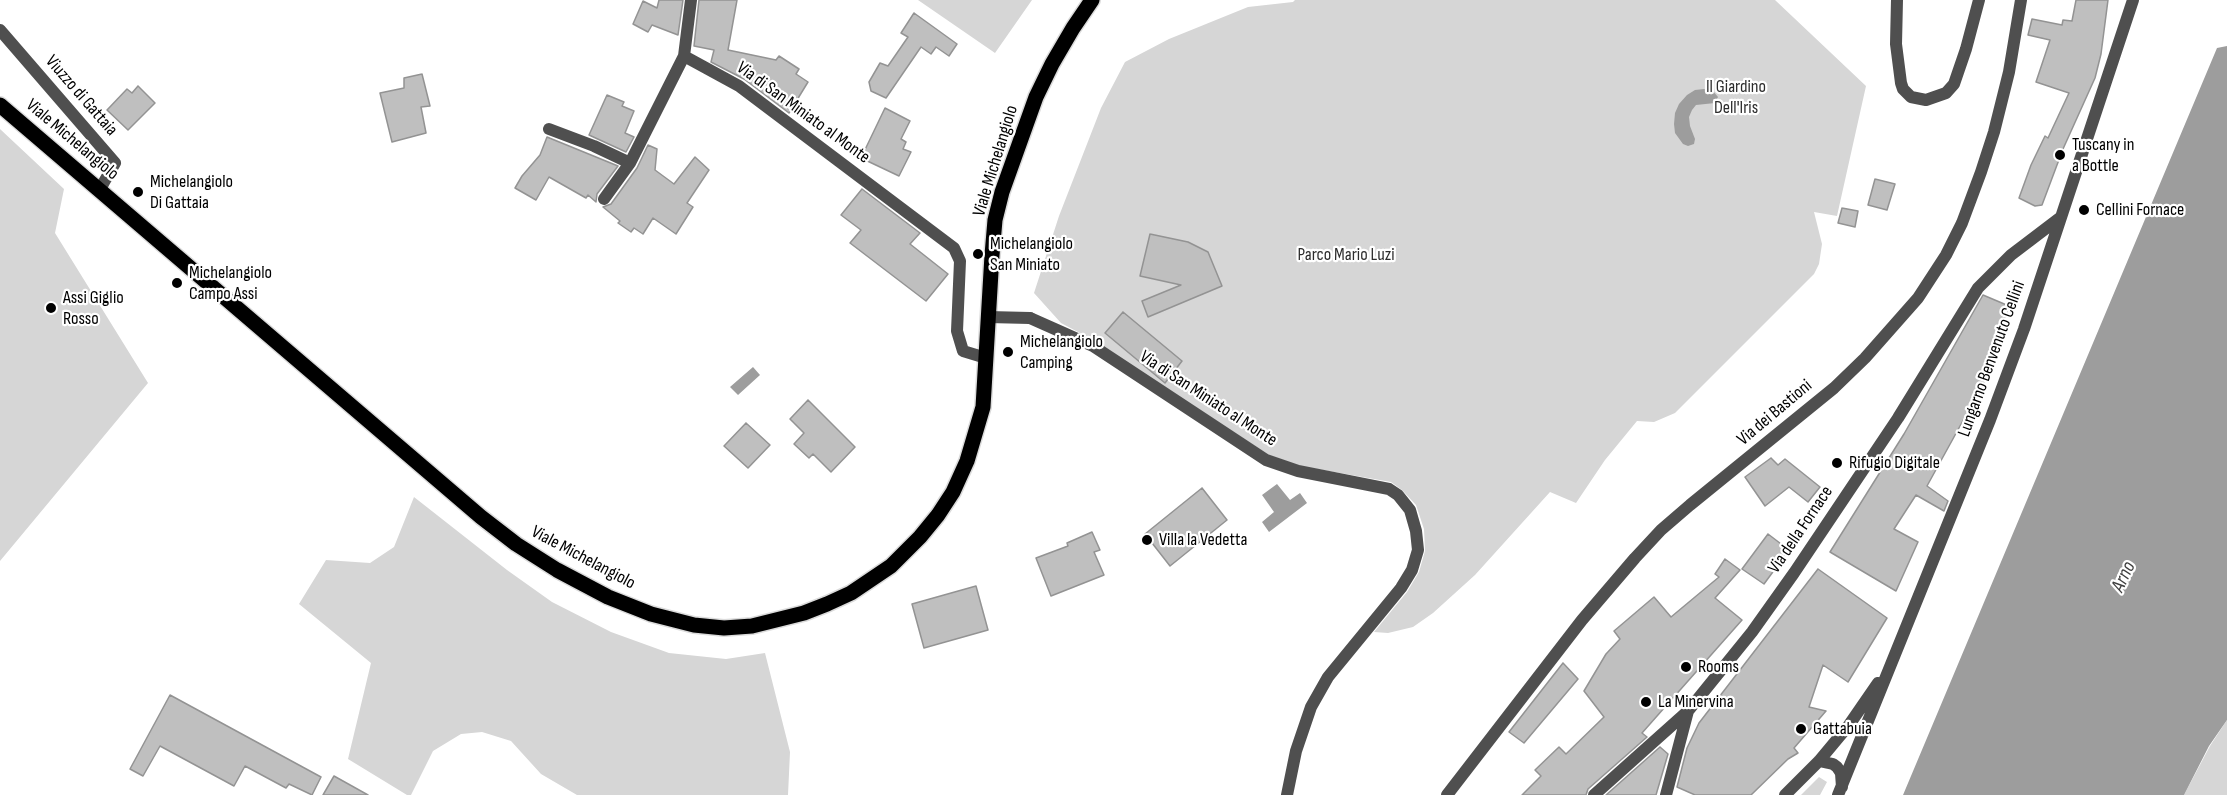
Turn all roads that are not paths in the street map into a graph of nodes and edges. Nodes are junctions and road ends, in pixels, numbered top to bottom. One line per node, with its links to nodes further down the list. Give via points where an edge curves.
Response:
1 (691, 0): 8 (street)
2 (1092, 0): 15 (main road, Viale Michelangiolo, via 1048,72 1002,192 995,220)
3 (1897, 0): 4 (street, via 1896,44 1901,83 1911,97 1926,100 1946,93 1954,84)
4 (1979, 0)
5 (2021, 0): 22 (street, Via dei Bastioni, via 2008,72 1982,172 1946,255 1918,298 1834,388 1648,544 1582,620)
6 (2133, 0): 14 (street, Lungarno Benvenuto Cellini)
7 (0, 30): 12 (street, Viuzzo di Gattaia, via 115,163)
8 (684, 56): 11 (street); 16 (street, Via di San Miniato al Monte, via 739,86 954,248 960,261 957,331 963,351)
9 (0, 105): 12 (main road, Viale Michelangiolo)
10 (549, 129): 11 (street)
11 (630, 163): 13 (street)
12 (100, 189): 16 (main road, Viale Michelangiolo, via 481,518 557,570 608,597 670,620 724,628 776,621 851,593 891,566 920,537 953,492 983,407)
13 (604, 199)
14 (2061, 217): 17 (street, Lungarno Benvenuto Cellini, via 1990,420); 18 (street, Via della Fornace, via 2011,255 1978,288 1898,418 1794,573)
15 (988, 317): 16 (main road, Viale Michelangiolo); 21 (street, Via di San Miniato al Monte, via 1030,318 1093,346 1266,460 1298,471 1389,489 1410,510 1418,550 1412,570 1328,677 1311,707)
16 (986, 358)
17 (1889, 668): 19 (street, Lungarno Benvenuto Cellini); 20 (street, Lungarno Benvenuto Cellini)
18 (1688, 711): 23 (street); 24 (street, Via della Fornace)
19 (1819, 761): 20 (street, Lungarno Benvenuto Cellini, via 1838,767); 25 (street, Lungarno Benvenuto Cellini)
20 (1840, 791)
21 (1287, 795)
22 (1447, 795)
23 (1594, 795)
24 (1666, 795)
25 (1785, 795)

